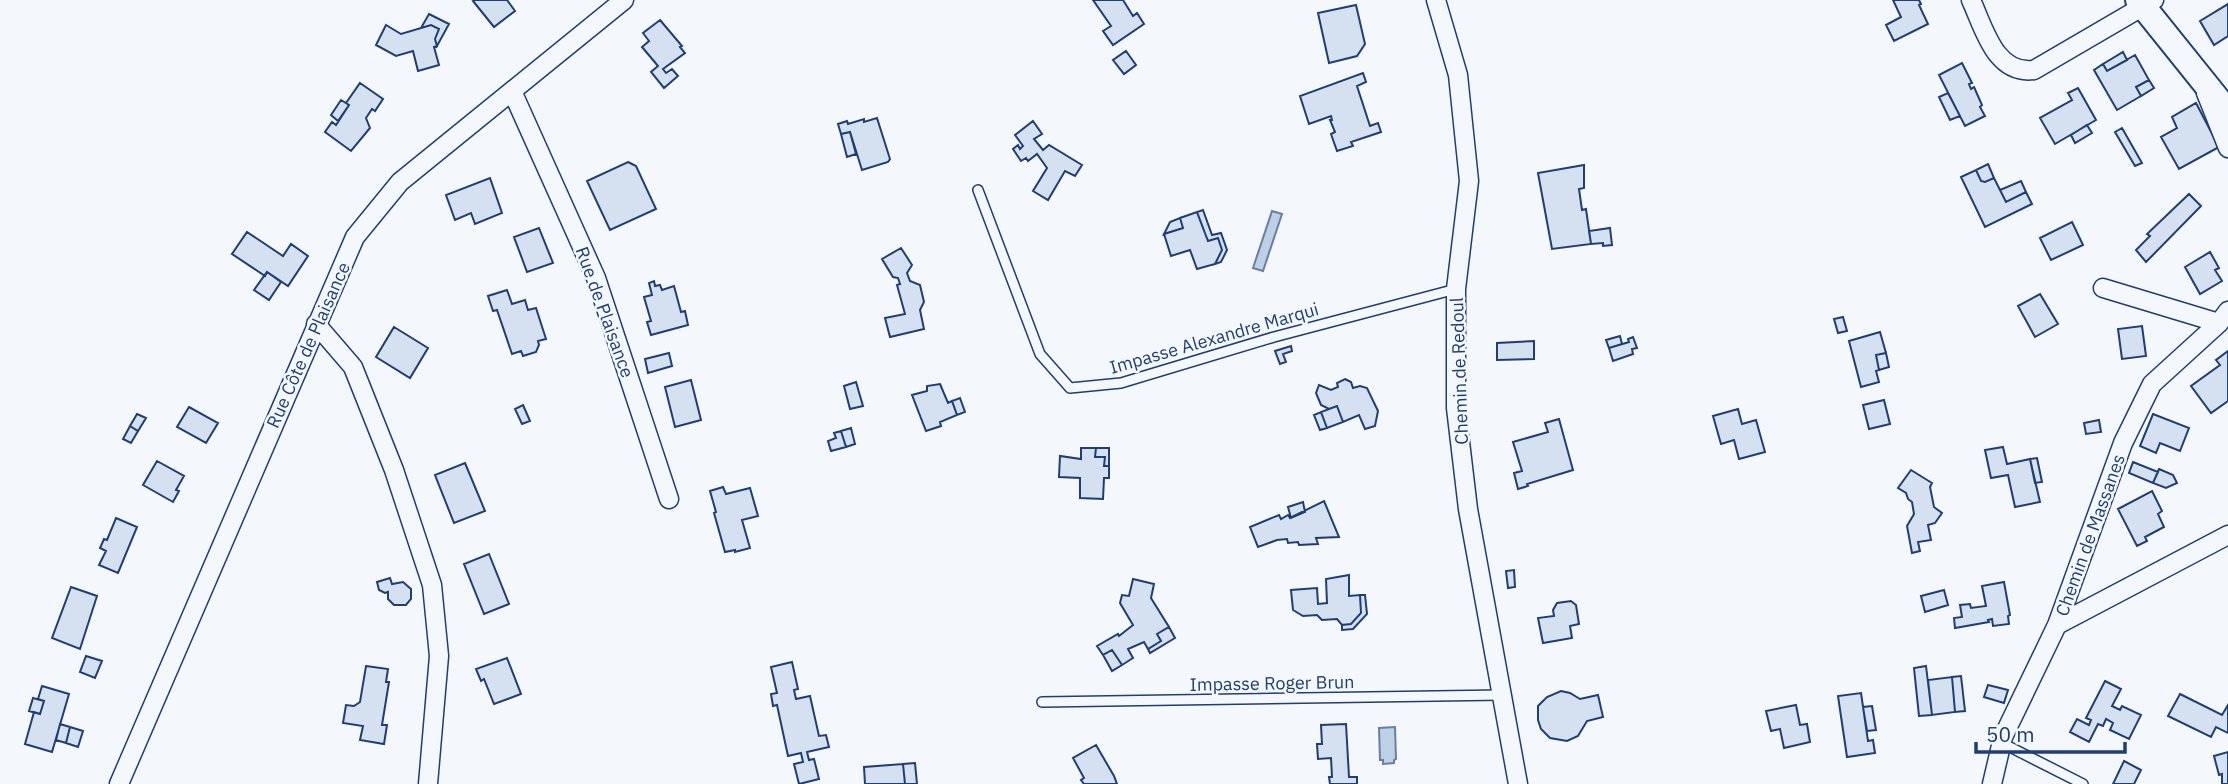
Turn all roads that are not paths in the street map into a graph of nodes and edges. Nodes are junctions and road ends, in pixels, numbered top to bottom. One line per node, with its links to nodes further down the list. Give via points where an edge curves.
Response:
1 (624, 0): 6 (street, Rue Côte de Plaisance)
2 (1436, 0): 11 (street, Chemin de Redoul, via 1458,75 1469,181)
3 (1971, 0): 4 (street, via 1999,58 2021,72 2034,70)
4 (2145, 2): 5 (street)
5 (2200, 77): 7 (street); 8 (street)
6 (512, 91): 13 (street, Rue Côte de Plaisance, via 400,182 355,237); 14 (street, Rue de Plaisance, via 596,278)
7 (2228, 112)
8 (2228, 148)
9 (978, 190): 11 (lane, Impasse Alexandre Marqui, via 1040,354 1070,388 1121,383)
10 (2103, 288): 12 (street)
11 (1456, 289): 17 (street, Chemin de Redoul, via 1460,446)
12 (2223, 317): 16 (street, Chemin de Massanes, via 2152,384 2123,443)
13 (316, 324): 20 (street, Rue Côte de Plaisance); 21 (street, via 353,367 432,585 439,656)
14 (669, 499)
15 (2228, 535): 16 (street)
16 (2057, 625): 19 (street, Chemin de Massanes)
17 (1502, 695): 18 (lane, Impasse Roger Brun); 22 (street, Chemin de Redoul)
18 (1042, 702)
19 (2002, 743): 23 (street, Chemin de Massanes); 24 (lane)
20 (119, 784)
21 (428, 784)
22 (1517, 784)
23 (1992, 784)
24 (2083, 784)

